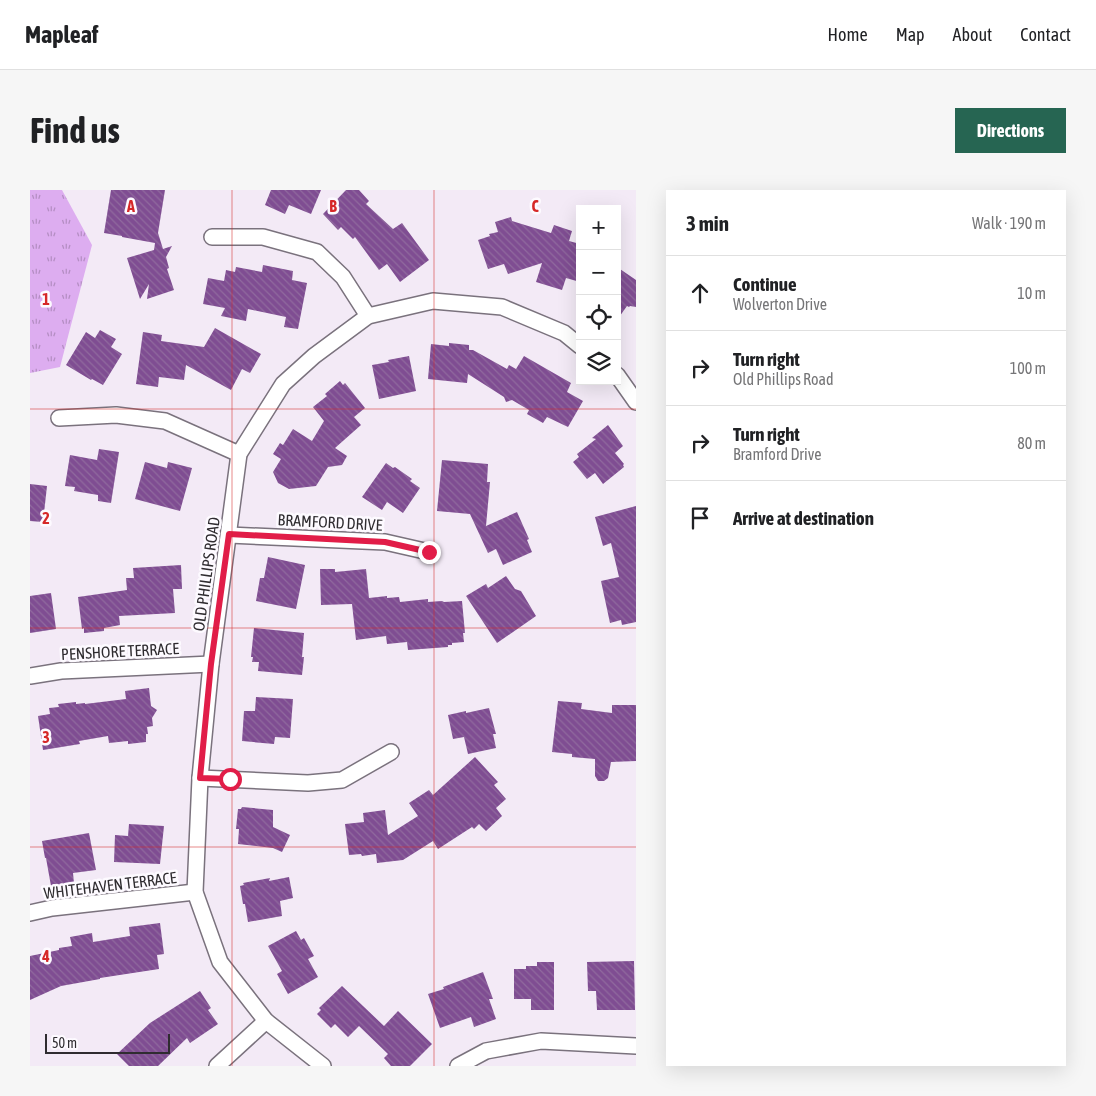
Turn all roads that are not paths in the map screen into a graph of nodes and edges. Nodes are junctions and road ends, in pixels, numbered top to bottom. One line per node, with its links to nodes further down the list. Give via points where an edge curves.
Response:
1 (212, 237): 2 (street, via 263,237 317,252 343,277)
2 (368, 316): 3 (street, OLD PHILLIPS ROAD, via 433,301 502,307 564,333); 7 (street, OLD PHILLIPS ROAD, via 283,384)
3 (576, 343)
4 (621, 381): 5 (street)
5 (636, 402)
6 (59, 418): 7 (street, via 116,415 165,421)
7 (239, 454): 8 (street, OLD PHILLIPS ROAD)
8 (229, 534): 9 (street, BRAMFORD DRIVE, via 385,542); 10 (street, OLD PHILLIPS ROAD)
9 (429, 552)
10 (211, 664): 11 (street, PENSHORE TERRACE, via 61,671); 13 (street, OLD PHILLIPS ROAD)
11 (30, 676)
12 (391, 752): 13 (street, via 342,780 308,783)
13 (200, 778): 14 (street, OLD PHILLIPS ROAD)
14 (195, 892): 15 (street, WHITEHAVEN TERRACE); 16 (street, OLD PHILLIPS ROAD, via 220,962)
15 (30, 912)
16 (266, 1021): 18 (street); 19 (street, OLD PHILLIPS ROAD)
17 (636, 1046): 20 (street, via 541,1041 486,1051)
18 (217, 1066)
19 (323, 1066)
20 (458, 1066)

